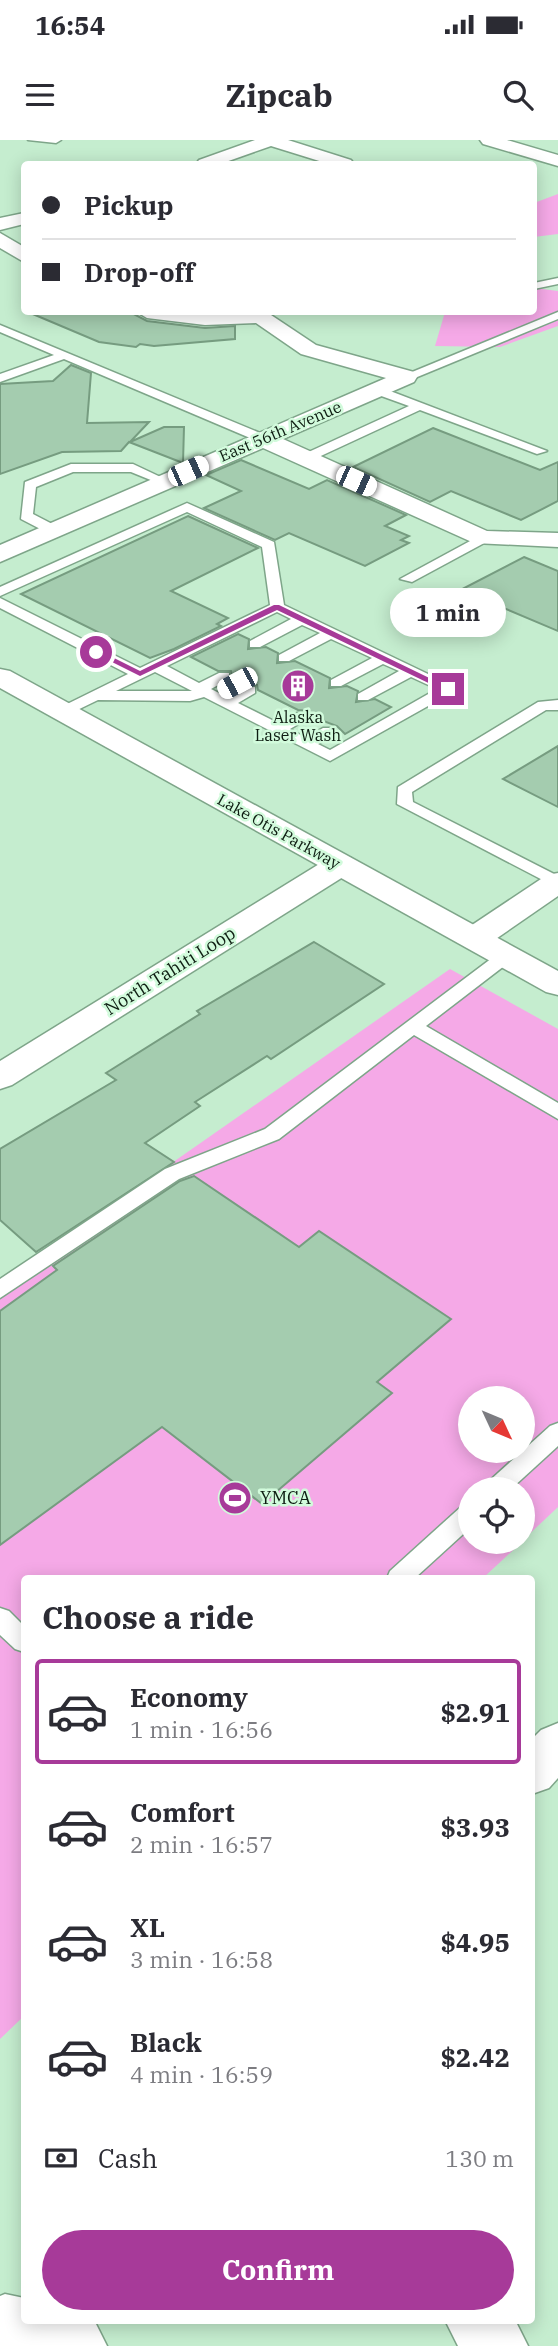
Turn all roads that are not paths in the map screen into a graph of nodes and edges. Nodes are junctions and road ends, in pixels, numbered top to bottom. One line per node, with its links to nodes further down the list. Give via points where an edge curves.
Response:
1 (33, 140): 2 (lane)
2 (56, 140)
3 (271, 140): 5 (street); 6 (street)
4 (489, 140): 7 (street)
5 (213, 161)
6 (336, 161)
7 (558, 161)
8 (21, 220): 9 (street)
9 (0, 224)
10 (0, 239): 11 (street)
11 (21, 254)
12 (558, 281): 13 (lane)
13 (537, 285)
14 (172, 315): 15 (street, via 205,319)
15 (250, 315)
16 (262, 315): 22 (street, via 297,344)
17 (535, 315): 19 (lane)
18 (558, 315): 19 (lane)
19 (541, 323): 22 (lane)
20 (0, 328): 21 (lane)
21 (64, 355): 23 (lane); 26 (lane)
22 (406, 377): 24 (street, East 56th Avenue)
23 (0, 378)
24 (377, 390): 25 (lane); 26 (street, East 56th Avenue)
25 (421, 405): 27 (lane); 28 (lane)
26 (261, 438): 28 (street); 29 (street, East 56th Avenue)
27 (541, 451)
28 (306, 458): 32 (street)
29 (155, 485): 30 (lane); 31 (street, East 56th Avenue); 31 (lane, via 132,468 71,468 30,485 26,516)
30 (187, 507): 36 (lane); 38 (lane, via 269,545)
31 (53, 530): 34 (street, East 56th Avenue)
32 (483, 538): 33 (street); 35 (lane)
33 (558, 540)
34 (0, 554)
35 (407, 579)
36 (0, 592)
37 (0, 602): 48 (lane)
38 (276, 607): 39 (lane); 45 (lane)
39 (302, 620): 40 (lane); 41 (lane)
40 (332, 633): 42 (lane); 43 (lane); 44 (lane)
41 (255, 644)
42 (277, 654)
43 (383, 658): 46 (lane); 52 (lane)
44 (299, 665)
45 (155, 666): 48 (lane); 51 (lane)
46 (404, 668): 50 (lane); 53 (lane)
47 (207, 669): 51 (lane)
48 (140, 674): 55 (lane)
49 (0, 677): 58 (street, Lake Otis Parkway)
50 (425, 678): 56 (lane); 61 (lane, via 448,689 330,756)
51 (184, 681): 54 (lane)
52 (336, 683)
53 (356, 694)
54 (211, 695): 54 (lane, via 237,683); 55 (lane); 59 (lane)
55 (94, 696): 58 (lane)
56 (378, 704)
57 (558, 705): 63 (lane, via 543,705 404,790 404,804)
58 (62, 712): 62 (street, Lake Otis Parkway)
59 (277, 729): 59 (lane, via 301,716); 61 (lane)
60 (329, 731): 61 (lane)
61 (306, 744)
62 (340, 864): 64 (street, Lake Otis Parkway); 68 (street, North Tahiti Loop)
63 (558, 883): 64 (street)
64 (475, 938): 65 (street, Lake Otis Parkway)
65 (506, 956): 66 (street, Lake Otis Parkway); 67 (lane)
66 (558, 985)
67 (413, 1026): 69 (lane); 70 (lane, via 272,1134 172,1174)
68 (4, 1069)
69 (558, 1112)
70 (0, 1290)
71 (558, 1432): 72 (lane)
72 (509, 1477)
73 (458, 1525): 74 (lane)
74 (402, 1575)
75 (0, 1619): 76 (lane)
76 (21, 1638)
77 (558, 1745): 78 (street)
78 (535, 1769)
79 (478, 2324): 82 (street)
80 (0, 2328): 81 (street, via 5,2324 70,2338)
81 (77, 2346)
82 (498, 2346)

